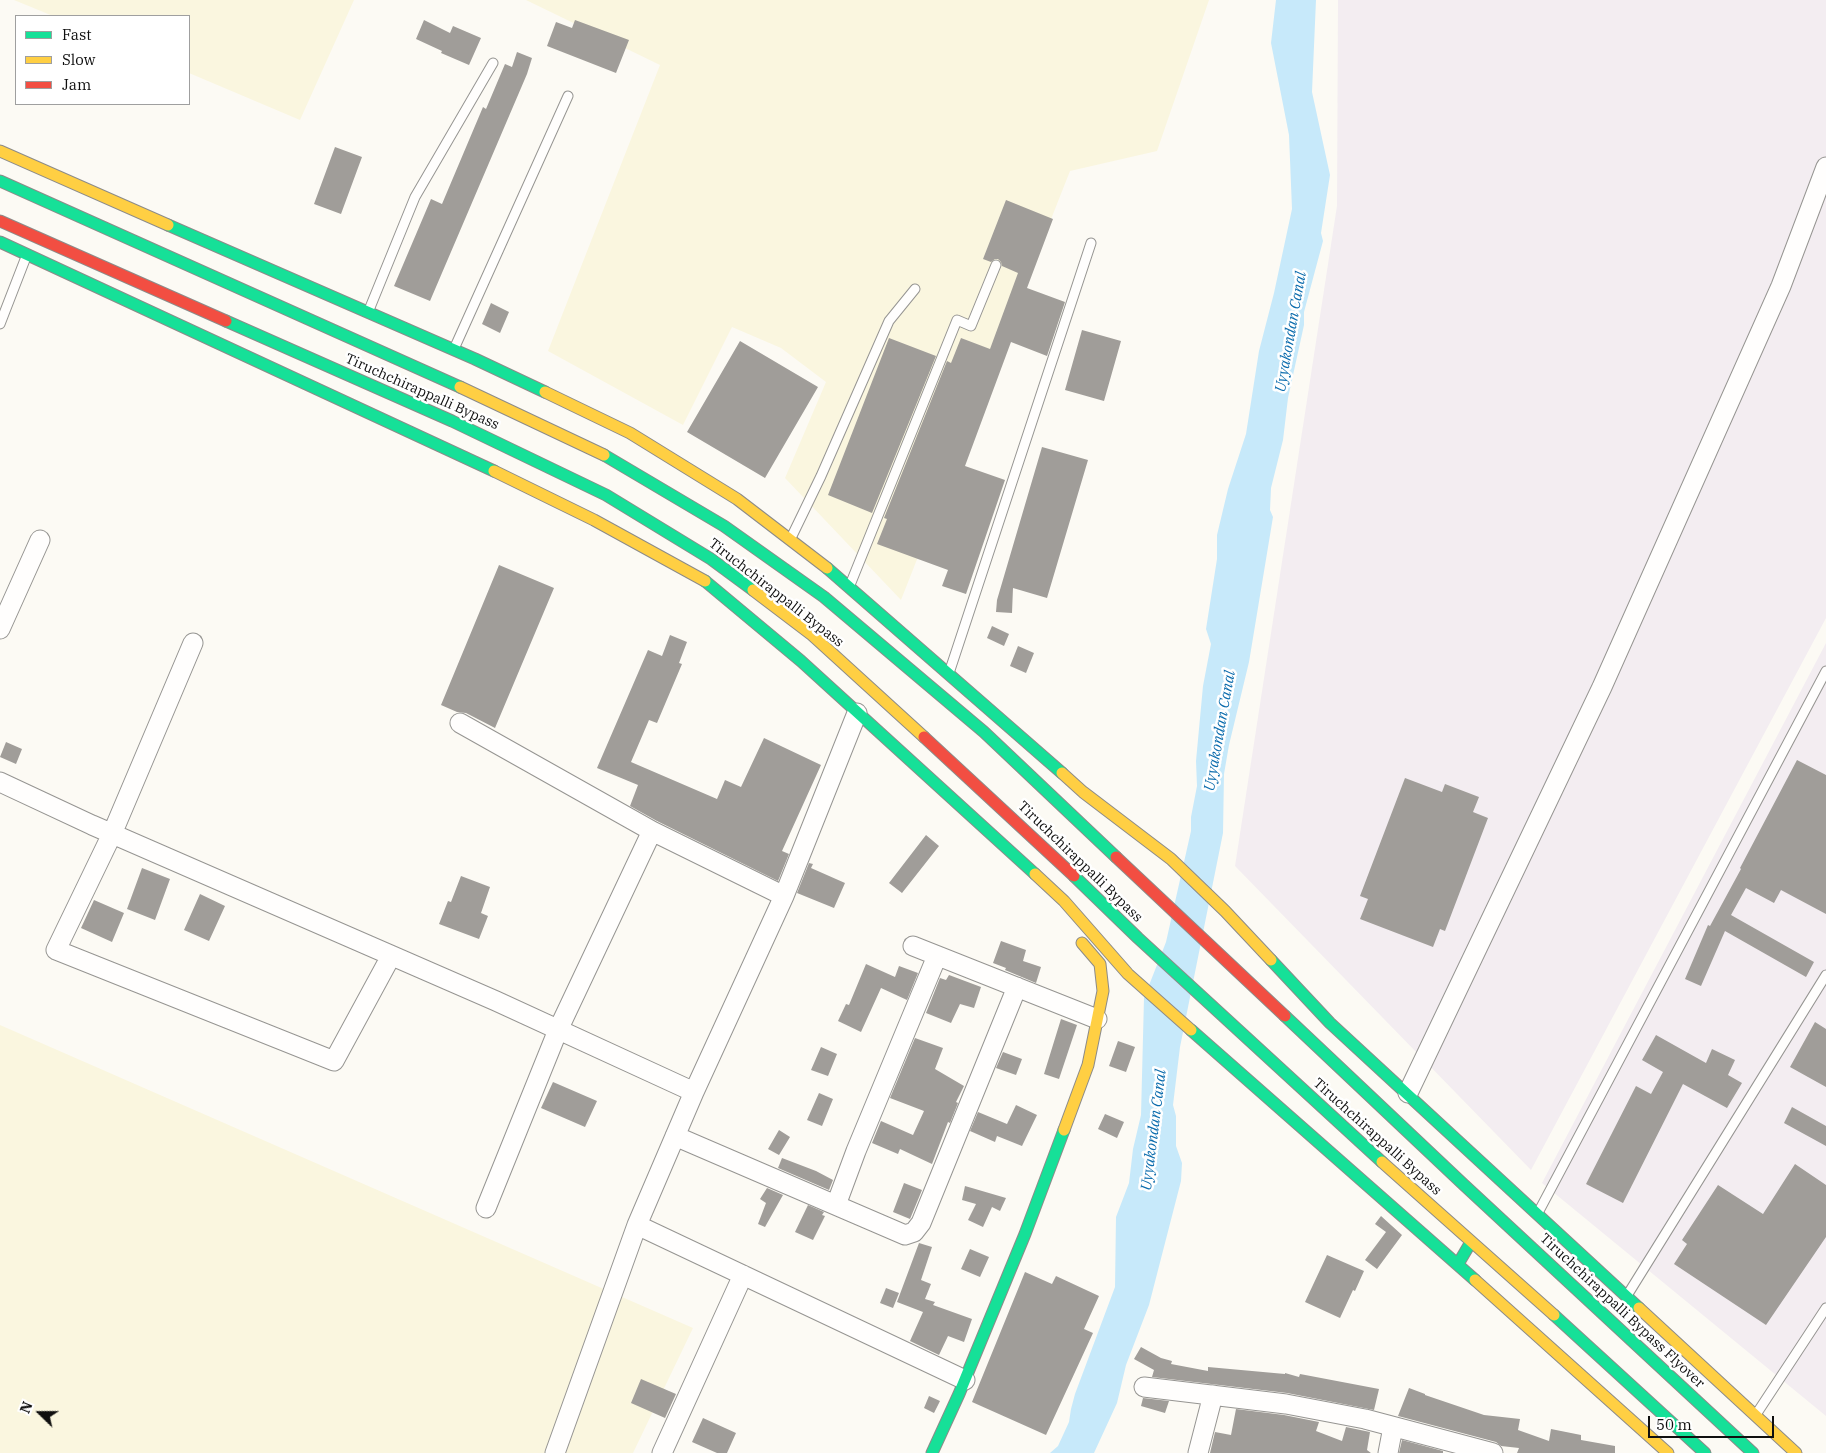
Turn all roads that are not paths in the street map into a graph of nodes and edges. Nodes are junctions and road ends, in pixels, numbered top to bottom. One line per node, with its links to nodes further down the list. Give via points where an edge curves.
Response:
1 (493, 63): 12 (lane, via 415,196)
2 (568, 96): 14 (lane)
3 (0, 151): 12 (main road)
4 (1826, 167): 39 (street, via 1780,286 1602,687)
5 (0, 181): 41 (main road, Tiruchchirappalli Bypass, via 546,427 615,460 724,526 824,597 984,732)
6 (0, 221): 46 (main road, Tiruchchirappalli Bypass, via 452,421 606,495 712,559 818,640)
7 (0, 242): 9 (main road)
8 (1091, 244): 21 (lane)
9 (28, 254): 13 (lane); 22 (main road, via 441,445 594,520 702,579 801,661)
10 (996, 265): 17 (lane, via 971,326 957,320)
11 (915, 289): 16 (lane, via 888,321 821,476)
12 (368, 312): 14 (main road)
13 (0, 324)
14 (454, 349): 16 (main road, via 630,433 737,499)
15 (40, 540): 18 (street)
16 (789, 540): 17 (main road)
17 (849, 588): 21 (main road)
18 (0, 629)
19 (192, 644): 26 (street)
20 (1826, 671): 44 (lane)
21 (948, 675): 39 (main road, via 1082,792 1171,858 1330,1023)
22 (857, 713): 27 (main road); 28 (street)
23 (460, 723): 25 (street)
24 (0, 782): 26 (street)
25 (652, 831): 28 (street); 37 (street)
26 (112, 834): 32 (street); 32 (street, via 56,950 334,1061)
27 (1021, 862): 29 (main road); 47 (main road, via 1064,901 1128,974)
28 (784, 896): 38 (street)
29 (1047, 902)
30 (1076, 936): 36 (main road, via 1100,964 1103,991)
31 (913, 946): 33 (street)
32 (391, 956): 37 (street)
33 (937, 956): 35 (street); 42 (street)
34 (1826, 975): 49 (lane)
35 (1017, 988): 36 (street); 42 (street, via 921,1224 914,1232 905,1235)
36 (1097, 1019): 51 (main road, via 1088,1065 1025,1234)
37 (558, 1030): 38 (street); 43 (street)
38 (694, 1092): 40 (street)
39 (1408, 1093): 44 (main road)
40 (675, 1136): 42 (street); 45 (street)
41 (1471, 1191): 64 (main road, Tiruchchirappalli Bypass Flyover)
42 (836, 1205)
43 (486, 1208)
44 (1538, 1214): 49 (main road)
45 (637, 1225): 48 (street); 56 (street)
46 (1471, 1242): 47 (main road); 63 (main road)
47 (1458, 1264): 62 (main road)
48 (743, 1275): 51 (street); 57 (street)
49 (1627, 1296): 54 (main road)
50 (1826, 1308): 54 (lane)
51 (965, 1380): 58 (main road)
52 (1144, 1387): 53 (street)
53 (1213, 1395): 55 (street, via 1286,1404); 59 (street)
54 (1756, 1415): 65 (main road)
55 (1393, 1427): 60 (street); 61 (street)
56 (554, 1453)
57 (662, 1453)
58 (932, 1453)
59 (1198, 1453)
60 (1388, 1453)
61 (1493, 1453)
62 (1668, 1453)
63 (1705, 1453)
64 (1753, 1453)
65 (1796, 1453)

